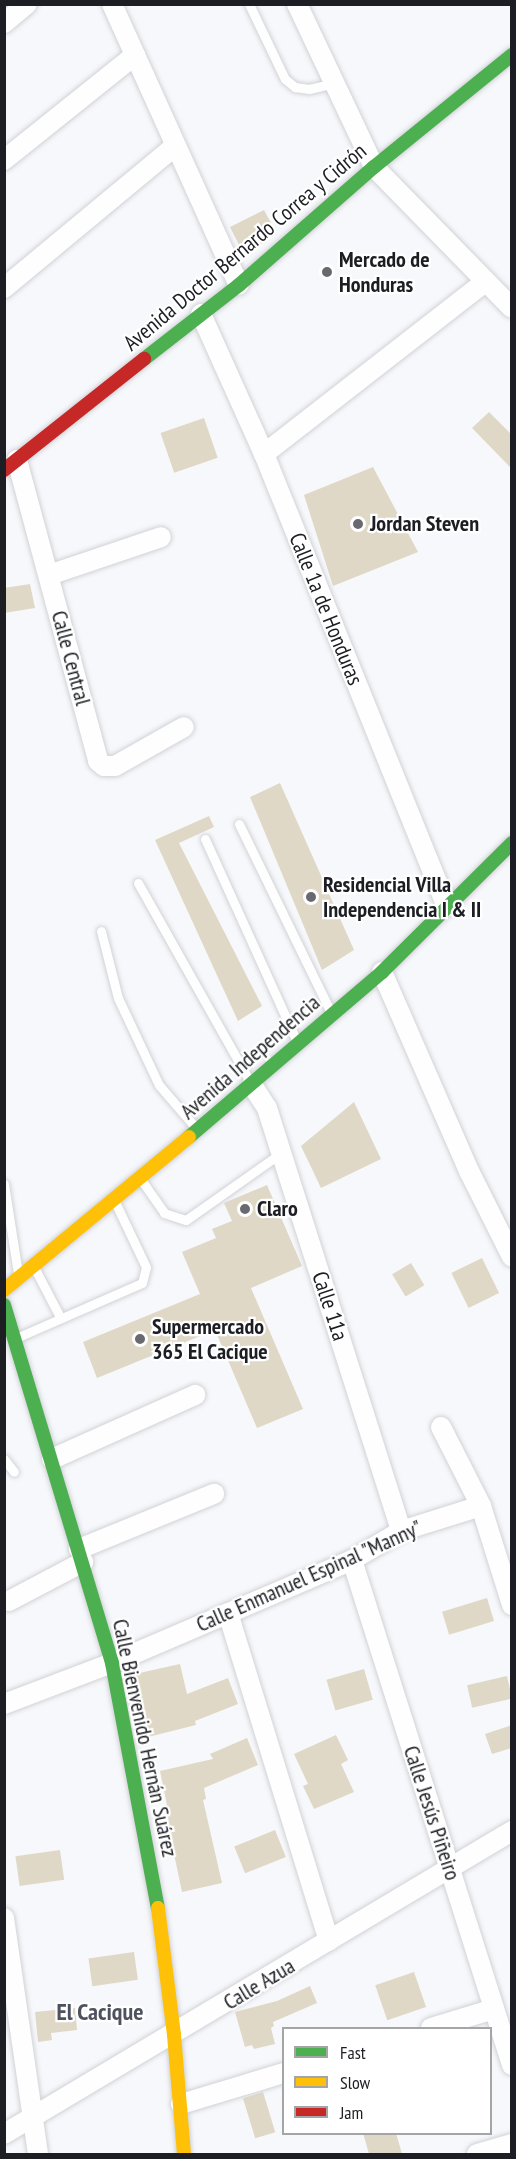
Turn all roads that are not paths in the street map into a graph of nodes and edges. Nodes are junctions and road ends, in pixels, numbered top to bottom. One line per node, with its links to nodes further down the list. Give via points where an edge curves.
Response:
1 (27, 4): 5 (street)
2 (112, 4): 6 (street)
3 (249, 4): 8 (lane, via 285,79 295,87 309,89)
4 (297, 4): 8 (street)
5 (4, 23)
6 (135, 55): 9 (street); 10 (street)
7 (512, 55): 11 (street, Avenida Doctor Bernardo Correa y Cidrón)
8 (335, 83): 11 (street)
9 (175, 146): 13 (street); 14 (street)
10 (4, 160)
11 (374, 167): 12 (street); 13 (street, Avenida Doctor Bernardo Correa y Cidrón)
12 (485, 282): 15 (street); 17 (street)
13 (238, 285): 16 (street, Avenida Doctor Bernardo Correa y Cidrón)
14 (4, 288)
15 (512, 308)
16 (201, 314): 17 (street, Calle 1a de Honduras); 18 (street, Avenida Doctor Bernardo Correa y Cidrón)
17 (264, 454): 26 (street, Calle 1a de Honduras)
18 (11, 465): 20 (street, Calle Central)
19 (161, 537): 20 (street)
20 (49, 575): 21 (street, Calle Central, via 98,761 104,766 115,766)
21 (184, 727)
22 (239, 824): 29 (lane)
23 (205, 839): 30 (lane)
24 (512, 843): 26 (street, Avenida Independencia)
25 (138, 883): 31 (lane)
26 (447, 906): 28 (street, Avenida Independencia)
27 (101, 931): 32 (lane, via 118,998 159,1085)
28 (382, 972): 29 (street, Avenida Independencia); 37 (street, via 469,1171)
29 (332, 1013): 30 (street, Avenida Independencia)
30 (298, 1045): 31 (street, Avenida Independencia)
31 (252, 1085): 32 (street, Avenida Independencia); 33 (street, Calle 11a, via 267,1108)
32 (198, 1130): 34 (street, Avenida Independencia)
33 (282, 1153): 34 (lane, via 186,1220 164,1213); 51 (street, Calle 11a)
34 (140, 1179): 36 (street, Avenida Independencia)
35 (4, 1184): 39 (lane)
36 (114, 1199): 38 (street, Avenida Independencia); 42 (lane, via 146,1266 142,1283)
37 (512, 1257)
38 (34, 1266): 39 (street, Avenida Independencia); 42 (lane)
39 (19, 1279): 40 (street, Avenida Independencia)
40 (4, 1290)
41 (4, 1305): 43 (street, Calle Bienvenido Hernán Suárez)
42 (60, 1317): 43 (lane)
43 (10, 1343): 47 (street, Calle Bienvenido Hernán Suárez)
44 (195, 1395): 47 (street)
45 (441, 1427): 50 (street)
46 (4, 1459): 48 (lane)
47 (52, 1459): 52 (street, Calle Bienvenido Hernán Suárez)
48 (14, 1472)
49 (214, 1494): 52 (street)
50 (481, 1506): 51 (street, Calle Enmanuel Espinal "Manny"); 55 (street)
51 (401, 1531): 53 (street, Calle Enmanuel Espinal "Manny")
52 (81, 1556): 54 (street); 57 (street, Calle Bienvenido Hernán Suárez)
53 (352, 1560): 56 (street, Calle Enmanuel Espinal "Manny"); 60 (street, Calle Jesús Piñeiro)
54 (9, 1601)
55 (512, 1605)
56 (228, 1612): 57 (street, Calle Enmanuel Espinal "Manny"); 62 (street)
57 (112, 1663): 58 (street, Calle Enmanuel Espinal "Manny"); 65 (street, Calle Bienvenido Hernán Suárez, via 157,1897)
58 (4, 1704)
59 (512, 1831): 60 (street, Calle Azua)
60 (449, 1868): 62 (street, Calle Azua); 63 (street, Calle Jesús Piñeiro)
61 (4, 1918): 69 (street)
62 (329, 1941): 65 (street, Calle Azua)
63 (494, 2009): 64 (street); 66 (street, Calle Jesús Piñeiro)
64 (433, 2027)
65 (174, 2035): 68 (street, Calle Bienvenido Hernán Suárez); 69 (street, Calle Azua)
66 (512, 2065)
67 (282, 2074): 68 (street)
68 (181, 2104): 73 (street, Calle Bienvenido Hernán Suárez)
69 (32, 2117): 70 (street, Calle Azua); 72 (street)
70 (4, 2134)
71 (512, 2144): 74 (street)
72 (39, 2154)
73 (184, 2154)
74 (477, 2154)

